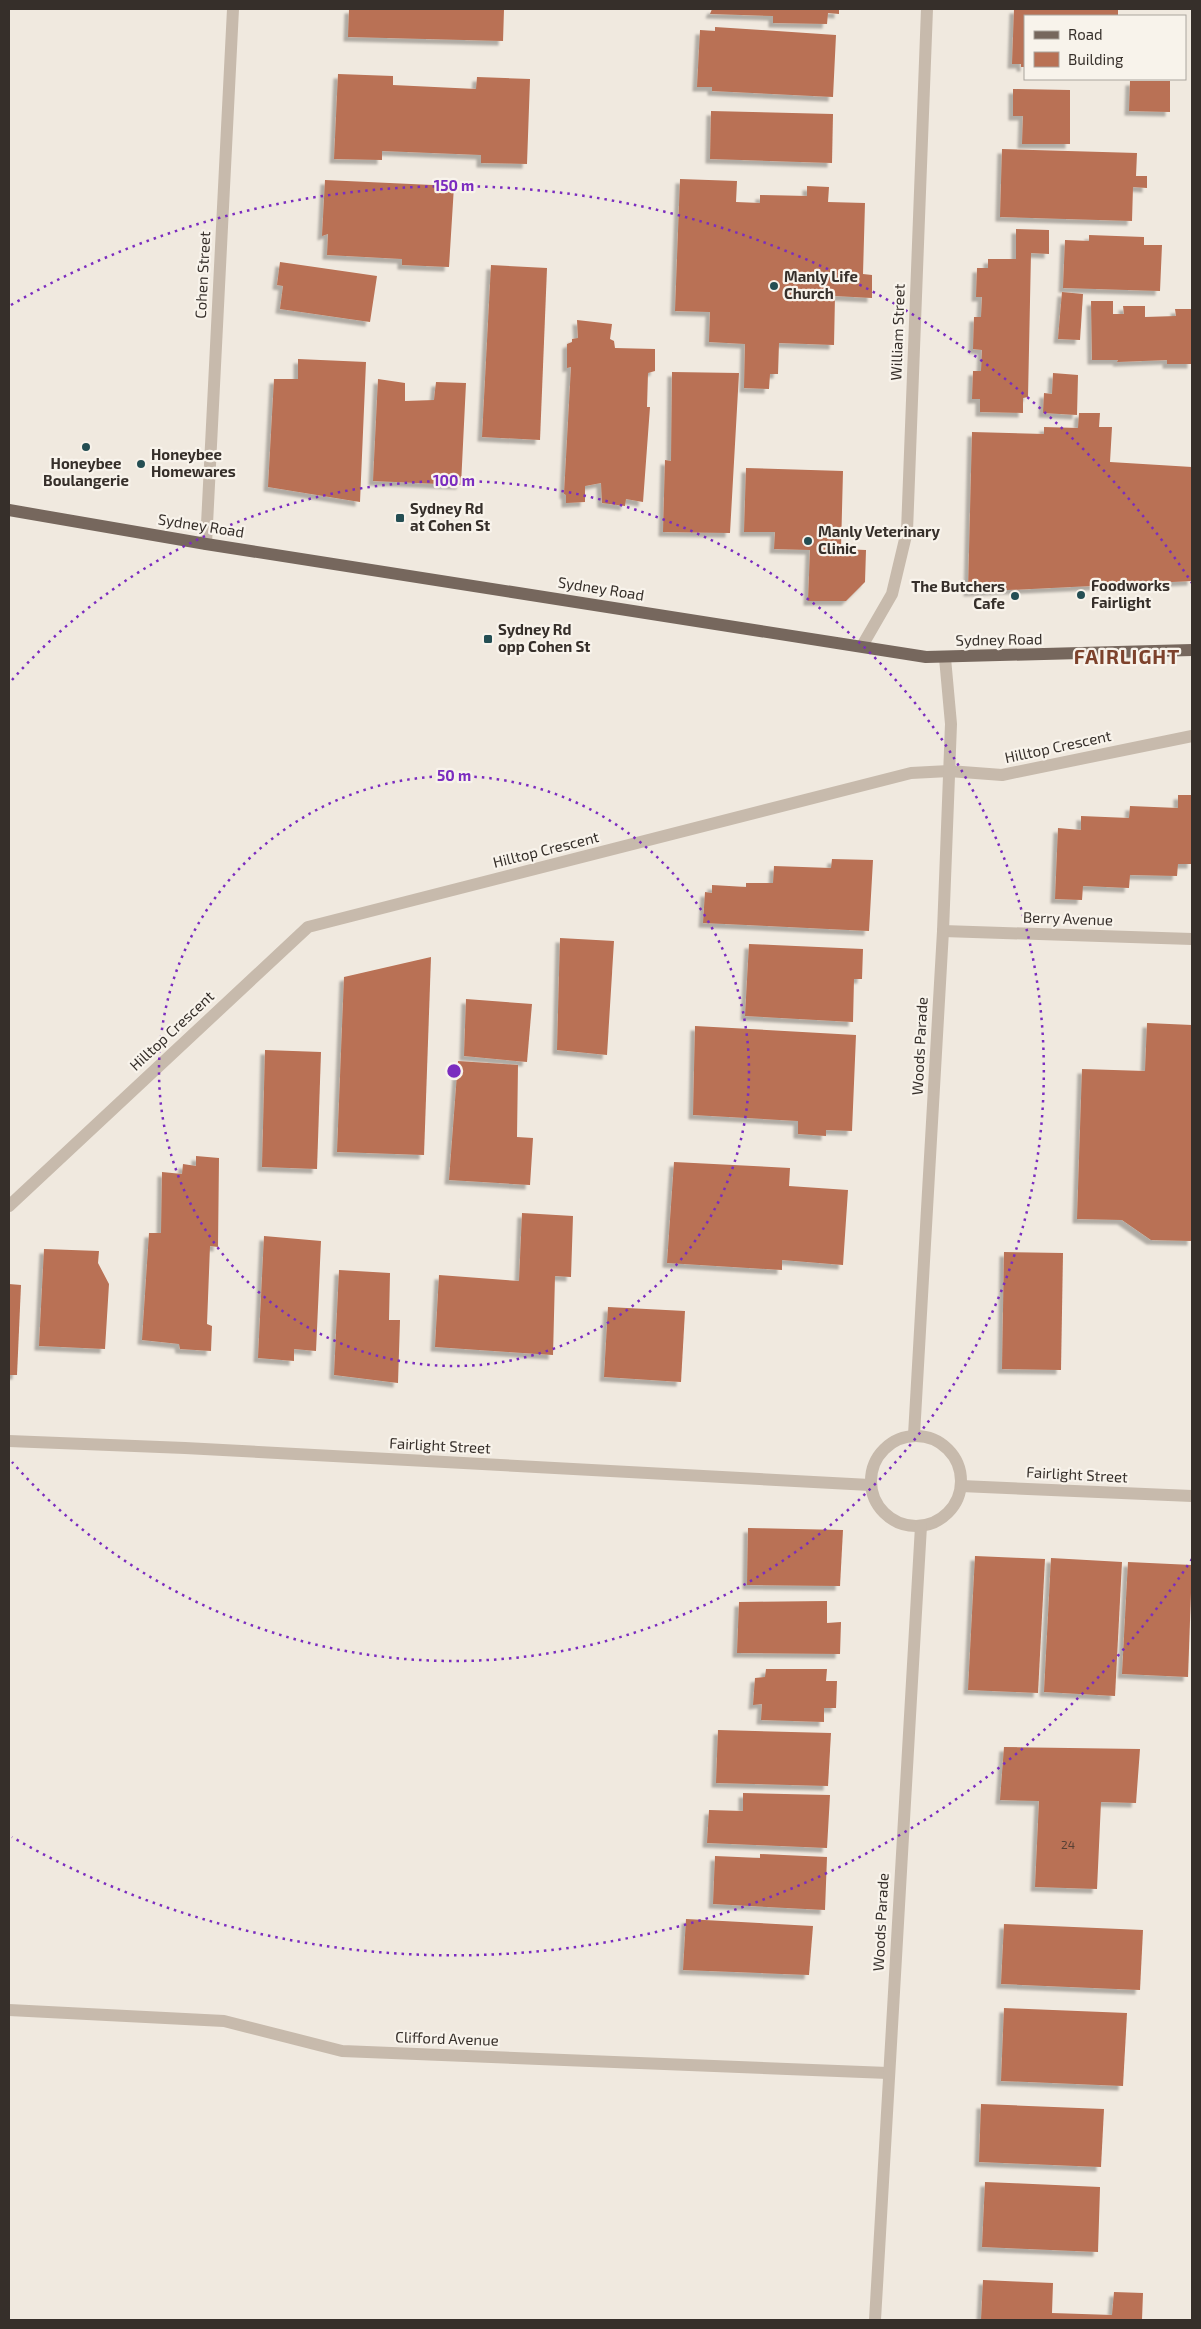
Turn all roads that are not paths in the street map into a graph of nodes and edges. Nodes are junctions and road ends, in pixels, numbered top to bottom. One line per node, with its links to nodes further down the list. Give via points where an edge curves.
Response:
1 (232, 9): 4 (street, Cohen Street)
2 (927, 9): 5 (street, William Street, via 907,531 892,594)
3 (9, 510): 4 (main road, Sydney Road)
4 (206, 544): 5 (main road, Sydney Road)
5 (862, 646): 7 (main road, Sydney Road, via 926,658)
6 (1192, 650): 7 (main road, Sydney Road)
7 (945, 658): 9 (street, Woods Parade, via 951,707)
8 (1192, 736): 9 (street, Hilltop Crescent, via 1002,775)
9 (949, 771): 10 (street, Woods Parade); 12 (street, Hilltop Crescent, via 911,773 308,926)
10 (943, 931): 11 (street, Berry Avenue); 13 (street, Woods Parade)
11 (1192, 939)
12 (9, 1206)
13 (914, 1435): 15 (street, via 898,1438 885,1447 876,1458); 16 (street, via 929,1437 954,1456 960,1470)
14 (9, 1441): 15 (street, Fairlight Street)
15 (870, 1486): 18 (street, via 882,1512 900,1523)
16 (961, 1486): 17 (street, Fairlight Street); 18 (street, via 957,1501 947,1514)
17 (1192, 1496)
18 (921, 1526): 20 (street, Woods Parade)
19 (9, 2010): 20 (street, Clifford Avenue, via 224,2021 342,2051)
20 (888, 2073): 21 (street, Woods Parade)
21 (875, 2320)

